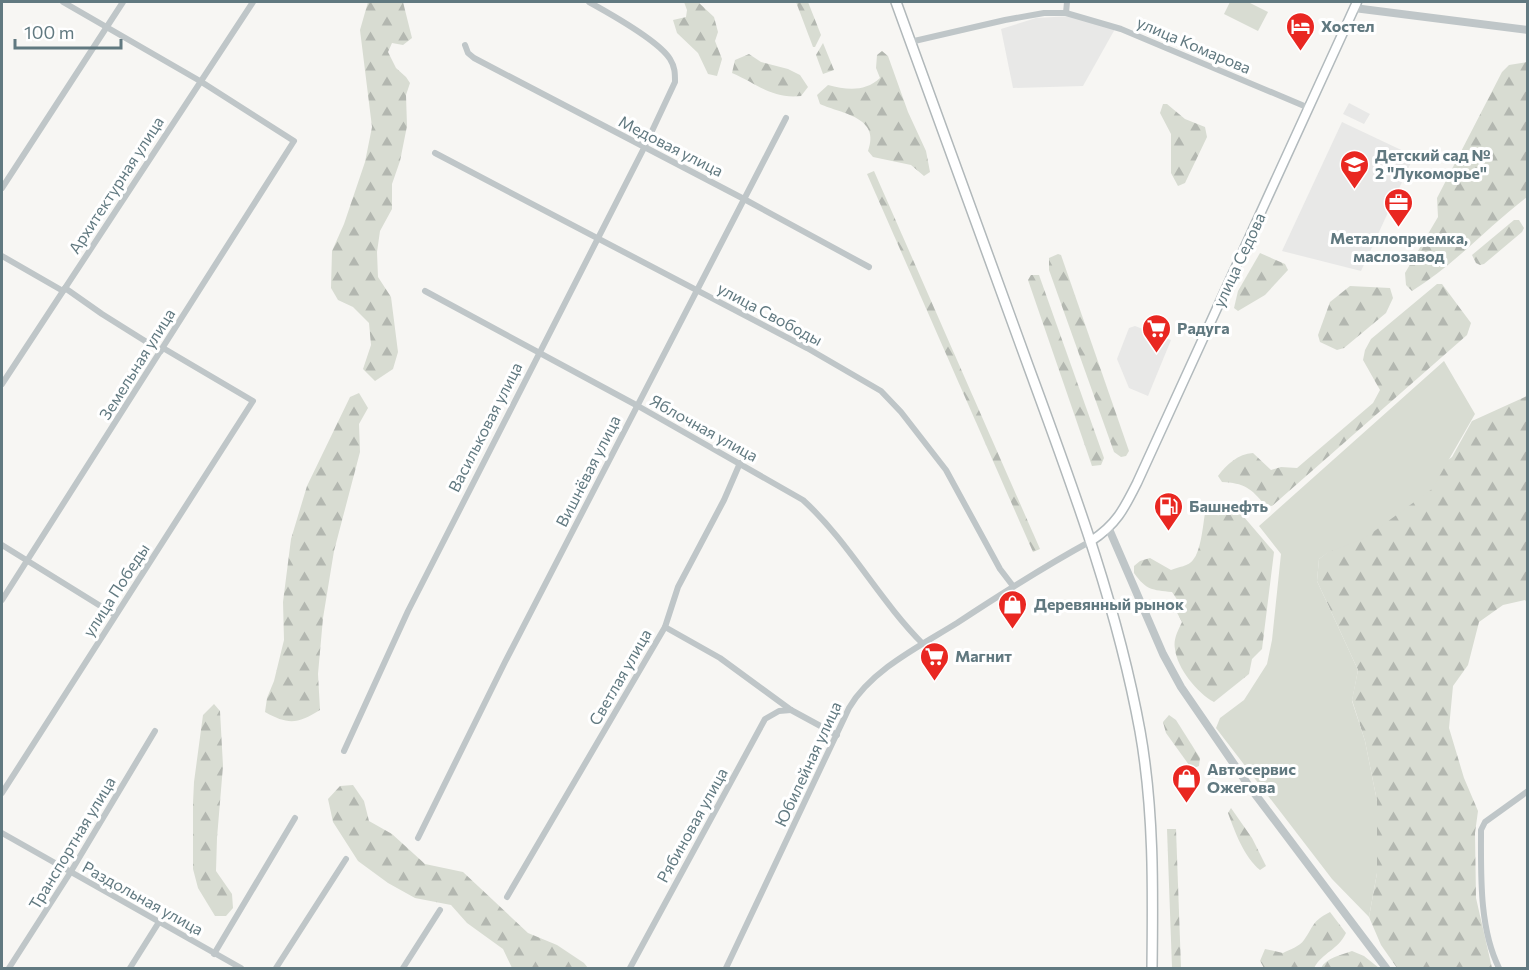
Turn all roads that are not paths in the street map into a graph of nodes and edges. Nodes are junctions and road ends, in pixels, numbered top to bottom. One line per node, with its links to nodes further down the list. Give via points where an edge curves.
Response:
1 (63, 2): 9 (street)
2 (123, 2): 9 (street)
3 (253, 2): 13 (street, Архитектурная улица)
4 (589, 2): 16 (street, Васильковая улица, via 663,51 676,70 675,82)
5 (896, 2): 11 (main road)
6 (1066, 2): 8 (street)
7 (1356, 5): 10 (street); 14 (main road, улица Седова)
8 (1066, 14): 11 (street, улица Комарова, via 1044,13); 14 (street, улица Комарова, via 1121,29)
9 (108, 26): 13 (street); 18 (street)
10 (1527, 30)
11 (910, 42): 32 (main road)
12 (465, 45): 16 (street, Медовая улица, via 474,58)
13 (200, 81): 23 (street, Архитектурная улица); 26 (street, Земельная улица, via 294,141)
14 (1309, 108): 31 (main road, улица Седова, via 1137,483)
15 (786, 118): 19 (street, Вишнёвая улица)
16 (644, 148): 19 (street, Медовая улица); 20 (street, Васильковая улица)
17 (435, 153): 20 (street, улица Свободы)
18 (2, 188)
19 (744, 199): 22 (street, Медовая улица); 25 (street, Вишнёвая улица)
20 (597, 239): 25 (street, улица Свободы); 27 (street, Васильковая улица)
21 (2, 256): 23 (street)
22 (869, 267)
23 (64, 289): 26 (street); 28 (street, Архитектурная улица)
24 (425, 291): 27 (street, Яблочная улица)
25 (697, 291): 29 (street, Вишнёвая улица); 35 (street, улица Свободы, via 881,391 945,470)
26 (162, 350): 34 (street, Земельная улица); 37 (street, улица Победы, via 253,401)
27 (538, 352): 29 (street, Яблочная улица); 43 (street, Васильковая улица, via 408,611)
28 (2, 384)
29 (638, 406): 30 (street, Яблочная улица); 48 (street, Вишнёвая улица)
30 (740, 463): 38 (street, Светлая улица, via 678,587); 39 (street, Яблочная улица, via 803,500 823,518 889,606)
31 (1109, 529): 32 (main road, улица Седова); 63 (street, via 1181,687 1249,786)
32 (1091, 541): 35 (street, Юбилейная улица); 62 (main road, via 1126,657 1149,793)
33 (2, 545): 34 (street)
34 (28, 560): 36 (street, Земельная улица); 37 (street)
35 (1013, 586): 39 (street, Юбилейная улица)
36 (2, 600)
37 (115, 615): 45 (street, улица Победы)
38 (665, 627): 40 (street, via 720,658); 51 (street, Светлая улица)
39 (923, 644): 42 (street, Юбилейная улица, via 867,684 849,708)
40 (791, 710): 42 (street); 60 (street, Рябиновая улица, via 765,719)
41 (155, 731): 50 (street, Транспортная улица)
42 (837, 735): 61 (street, Юбилейная улица)
43 (344, 751)
44 (1527, 791): 64 (street, via 1480,830 1482,896)
45 (2, 793)
46 (295, 818): 54 (street)
47 (2, 833): 50 (street, Раздольная улица)
48 (418, 838)
49 (346, 859): 58 (street)
50 (70, 873): 53 (street, Раздольная улица); 55 (street, Транспортная улица)
51 (507, 897)
52 (440, 910): 59 (street)
53 (159, 922): 54 (street, Раздольная улица); 56 (street)
54 (214, 954): 57 (street, Раздольная улица)
55 (9, 969)
56 (130, 969)
57 (241, 969)
58 (276, 969)
59 (403, 969)
60 (630, 969)
61 (726, 969)
62 (1152, 969)
63 (1386, 969)
64 (1499, 969)

